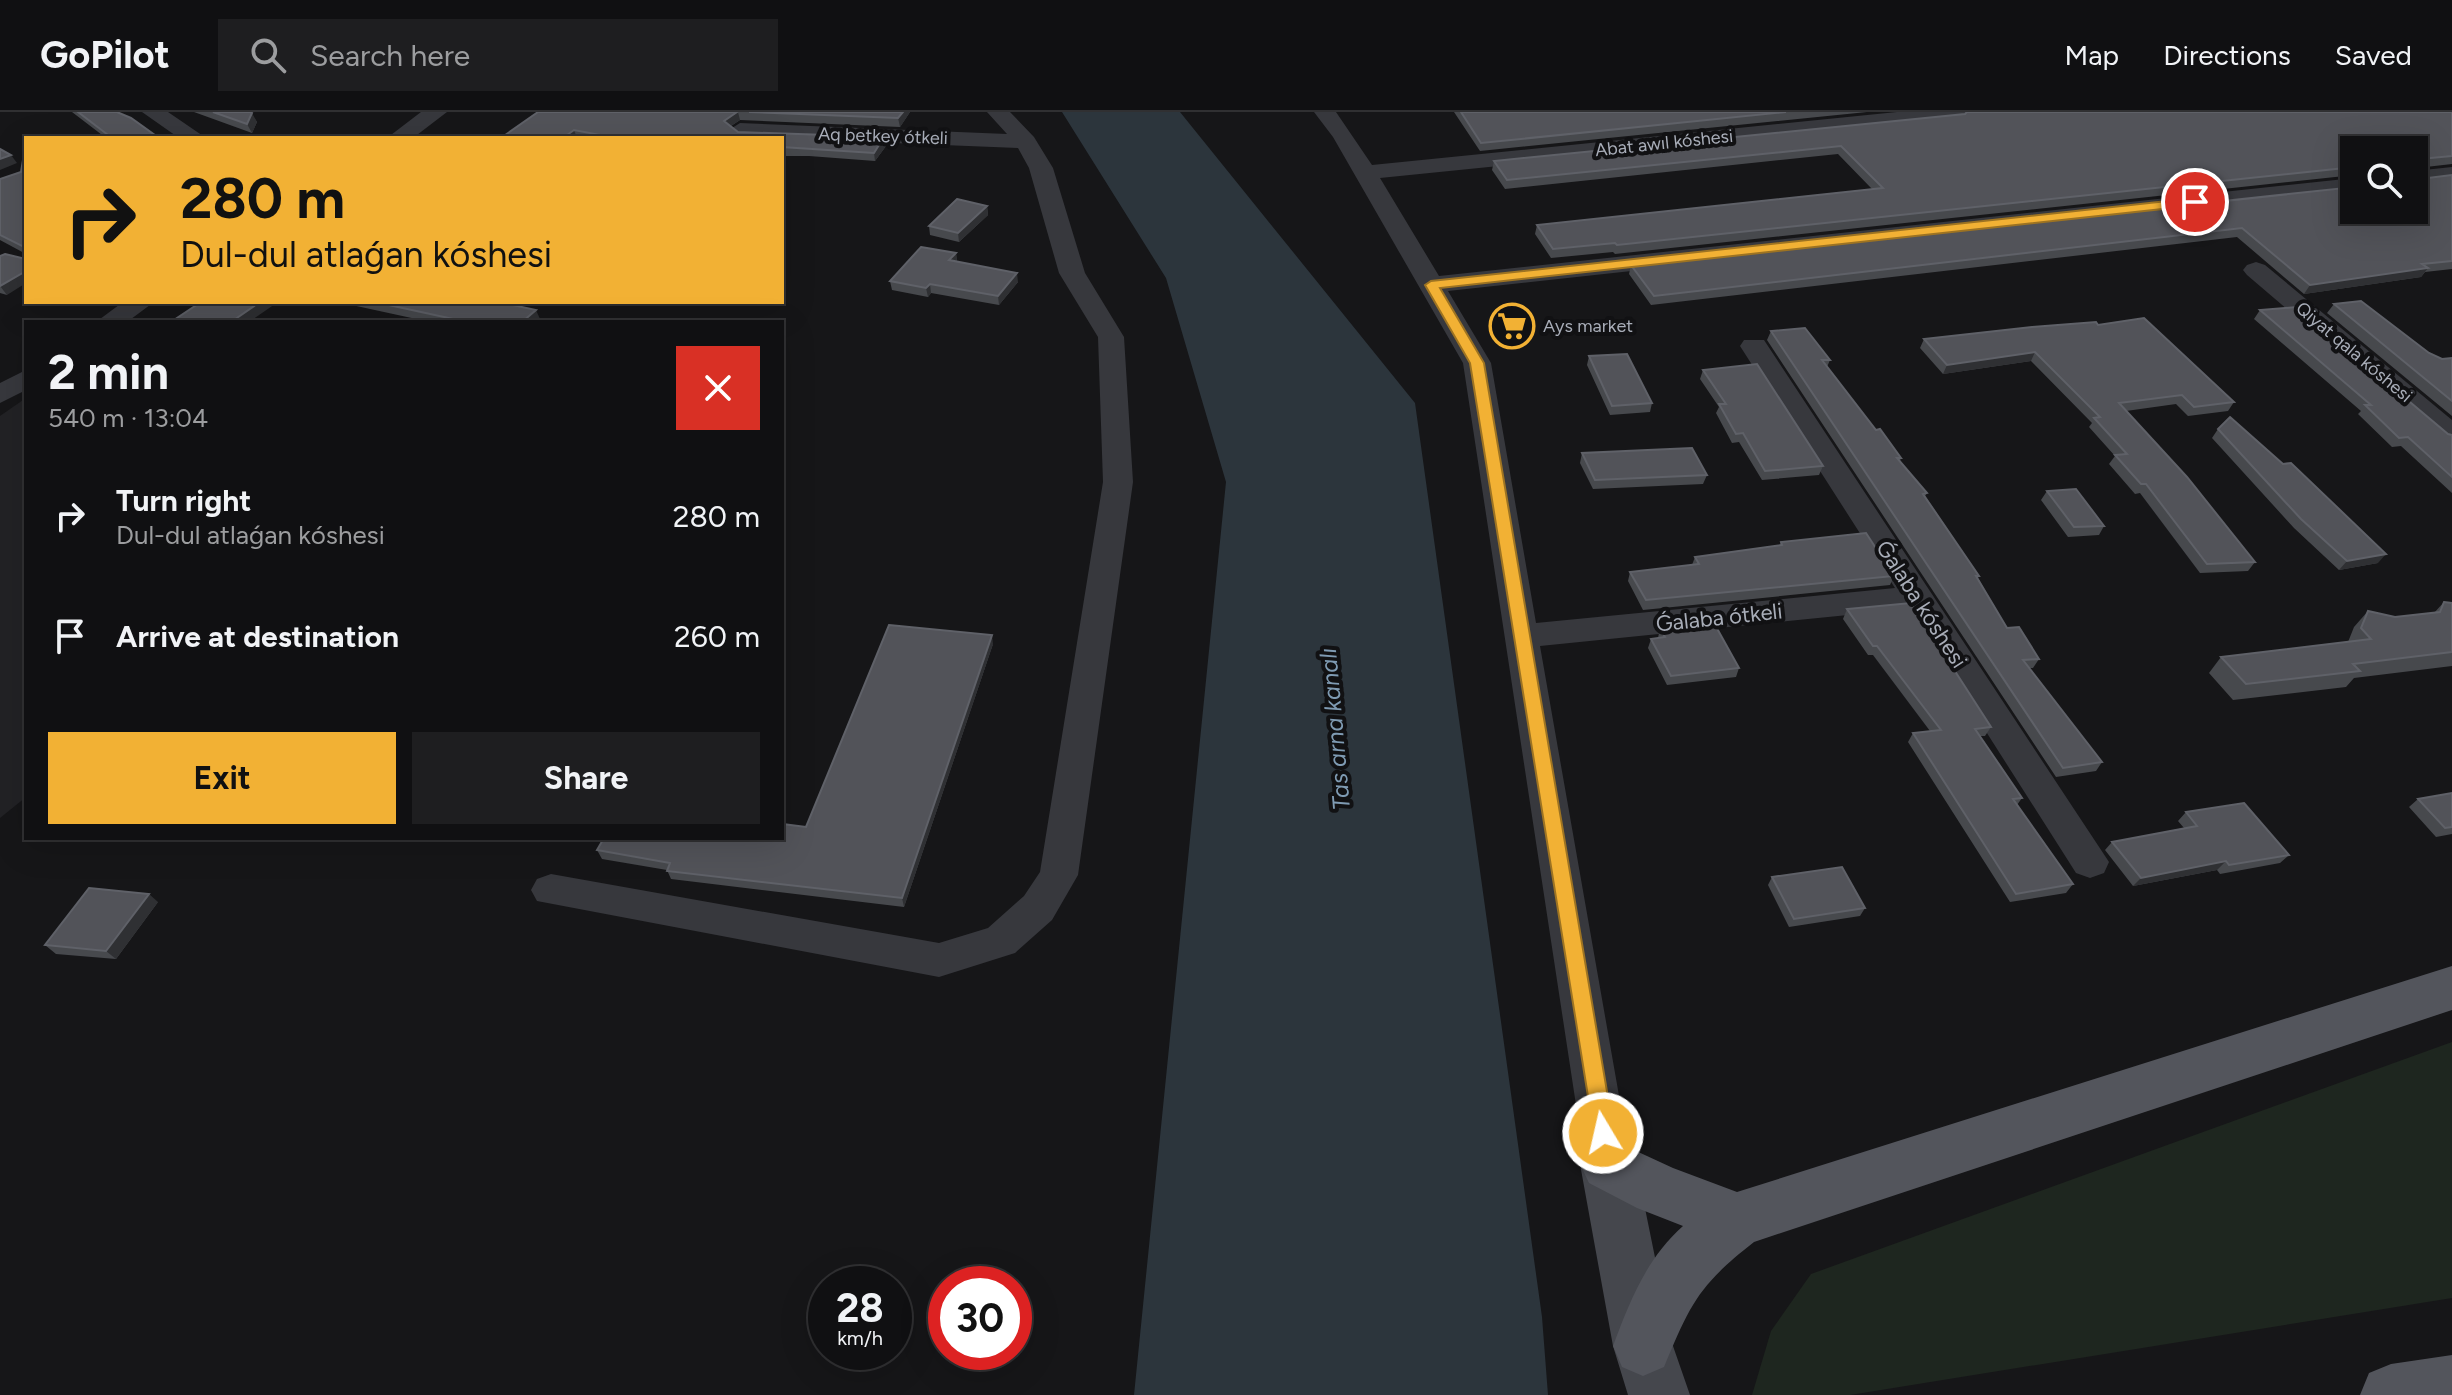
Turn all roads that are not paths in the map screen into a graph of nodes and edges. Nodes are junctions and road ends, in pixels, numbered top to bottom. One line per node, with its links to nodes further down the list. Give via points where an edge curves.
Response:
1 (153, 112): 7 (street)
2 (436, 112): 8 (street)
3 (998, 112): 9 (street)
4 (1325, 112): 10 (street)
5 (1961, 112): 10 (street, Abat awıl kóshesi)
6 (740, 130): 9 (street, Aq betkey ótkeli)
7 (192, 136)
8 (401, 136)
9 (1026, 142): 25 (street, via 1041,168 1072,273 1111,337 1118,468 1059,875 1038,908 1001,941 939,960)
10 (1366, 173): 15 (street)
11 (2452, 174): 12 (street)
12 (2428, 177)
13 (2340, 187): 15 (street)
14 (2256, 270): 21 (street, Qiyat qala kóshesi)
15 (1431, 285): 23 (street, via 1477,363)
16 (138, 304): 17 (street)
17 (112, 320)
18 (1754, 346): 22 (street, Ǵalaba kóshesi)
19 (24, 379): 20 (street)
20 (0, 395)
21 (2452, 435)
22 (1917, 597): 23 (street, Ǵalaba ótkeli); 24 (street, Ǵalaba kóshesi)
23 (1521, 636): 27 (street)
24 (2090, 862)
25 (551, 890)
26 (2452, 988): 28 (main road)
27 (1608, 1164): 28 (main road); 29 (street)
28 (1737, 1220): 29 (main road, via 1670,1279)
29 (1651, 1371)
30 (2452, 1386): 31 (main road)
31 (2391, 1395)

